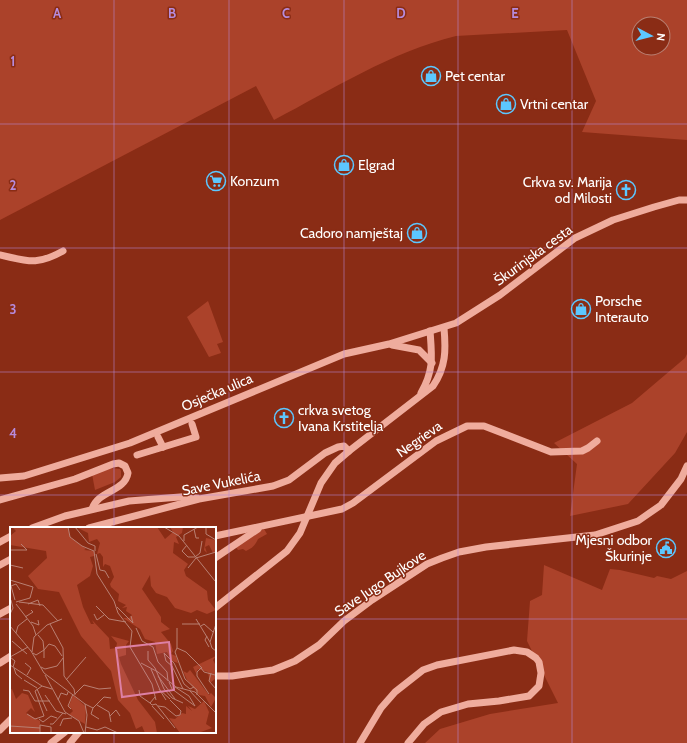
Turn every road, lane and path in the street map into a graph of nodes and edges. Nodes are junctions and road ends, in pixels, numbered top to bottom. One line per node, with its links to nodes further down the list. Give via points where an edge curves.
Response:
1 (687, 200): 4 (street, Škurinjska cesta, via 679,200 613,220 575,238 483,307)
2 (63, 251): 3 (street, via 49,258 34,261)
3 (0, 255)
4 (444, 328): 5 (street, Osječka ulica); 8 (street, via 445,353 440,376 433,386)
5 (430, 331): 6 (street, Osječka ulica); 7 (street)
6 (390, 344): 7 (street, via 419,350); 16 (street, Osječka ulica, via 344,354 130,443 24,476)
7 (432, 363): 8 (street)
8 (420, 395): 13 (street)
9 (192, 424): 12 (street, via 196,437)
10 (158, 437): 12 (street)
11 (596, 441): 20 (street, Negrieva, via 582,451 552,452 484,426 467,426 436,440 353,503 342,509)
12 (163, 447): 14 (street)
13 (349, 451): 17 (street, Save Vukelića, via 344,446 338,447 289,480 273,486); 20 (street, via 326,475 317,490)
14 (136, 454)
15 (687, 466): 35 (street, Save Jugo Bujkove, via 662,505 638,521 595,535 486,547 442,558 427,564 372,600 344,621 319,645 295,661 273,670)
16 (1, 479)
17 (199, 499): 19 (street, via 193,496 129,501); 23 (street, Save Vukelića)
18 (0, 500): 19 (street, via 75,479 113,464 125,466 128,473 125,482 105,493)
19 (92, 509): 22 (street)
20 (308, 516): 21 (street, Negrieva); 30 (street, via 296,540 287,551)
21 (261, 526): 24 (street, Negrieva); 27 (street)
22 (35, 527)
23 (91, 527)
24 (216, 536)
25 (10, 537): 26 (street)
26 (0, 542)
27 (216, 557)
28 (10, 560): 29 (street)
29 (0, 565)
30 (216, 607)
31 (10, 609): 32 (street)
32 (0, 614)
33 (10, 657): 34 (street)
34 (0, 663)
35 (216, 676)
36 (10, 720): 37 (street)
37 (0, 730)
38 (64, 733): 40 (street)
39 (75, 733): 41 (street)
40 (51, 743)
41 (70, 743)
42 (360, 743): 43 (street, via 381,708 395,692 423,670 514,650 527,652 539,662 539,686 529,696 499,702 468,704 441,712 424,724)
43 (408, 743)

